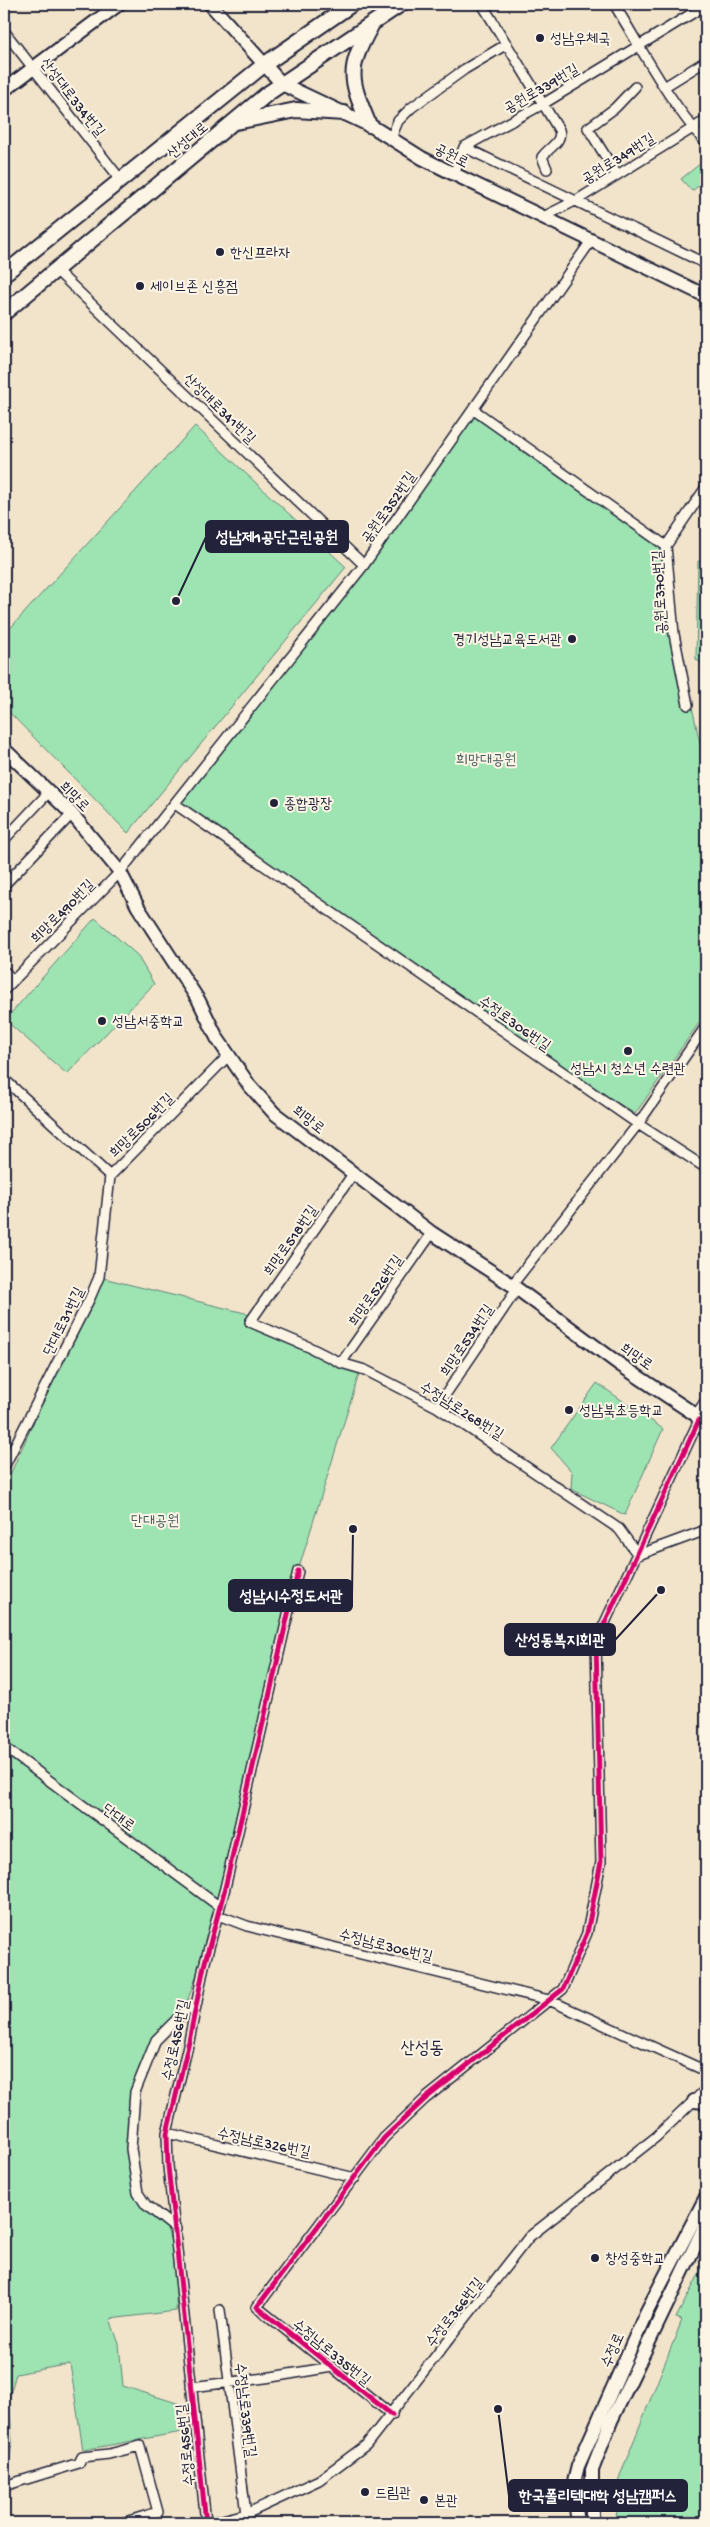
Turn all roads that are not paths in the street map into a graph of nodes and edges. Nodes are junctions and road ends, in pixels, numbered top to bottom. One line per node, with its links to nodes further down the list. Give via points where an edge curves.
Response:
1 (119, 4): 14 (main road)
2 (210, 4): 13 (main road, 공원로)
3 (401, 4): 8 (main road, 산성대로)
4 (482, 4): 10 (street)
5 (614, 4): 11 (street)
6 (706, 4): 11 (street, 공원로339번길)
7 (347, 6): 13 (main road, 산성대로)
8 (372, 23): 15 (main road, 산성대로); 23 (main road, via 359,46 352,70 354,90)
9 (4, 31): 14 (street, 산성대로334번길)
10 (507, 44): 19 (street); 25 (street, via 411,108 398,122)
11 (639, 44): 17 (street); 19 (street, 공원로339번길)
12 (706, 61): 17 (street)
13 (265, 64): 15 (main road, 공원로); 31 (main road, 산성대로)
14 (34, 67): 18 (main road); 31 (street, 산성대로334번길)
15 (282, 84): 20 (main road, 공원로); 22 (main road, 산성대로)
16 (634, 87): 30 (street, via 616,108 588,128)
17 (664, 87): 24 (street)
18 (4, 90)
19 (542, 104): 27 (street, 공원로339번길); 28 (street, via 561,137 542,157)
20 (344, 113): 22 (main road, via 296,110); 23 (main road, 공원로)
21 (706, 120): 24 (street, 공원로349번길)
22 (233, 123): 36 (main road, 산성대로)
23 (369, 125): 25 (main road, 공원로)
24 (692, 128): 26 (street); 30 (street, 공원로349번길)
25 (391, 138): 29 (main road, 공원로)
26 (706, 144)
27 (464, 147): 29 (street); 32 (street)
28 (546, 169)
29 (454, 174): 33 (main road, 공원로)
30 (616, 175): 32 (street, 공원로349번길)
31 (121, 180): 37 (main road, 산성대로)
32 (576, 200): 33 (street, 공원로349번길); 35 (street)
33 (543, 217): 34 (main road, 공원로)
34 (591, 241): 38 (main road, 공원로); 40 (street, 공원로352번길)
35 (706, 264)
36 (56, 270): 39 (main road, 산성대로); 43 (street, 산성대로341번길)
37 (4, 274)
38 (706, 296)
39 (4, 313)
40 (474, 410): 42 (street); 43 (street, 공원로352번길)
41 (706, 487): 42 (street, 공원로370번길)
42 (666, 546): 44 (street, 공원로370번길, via 674,634)
43 (364, 565): 47 (street, 공원로352번길)
44 (688, 705)
45 (4, 749): 46 (main road, 희망로)
46 (49, 792): 48 (main road, 희망로); 49 (street)
47 (175, 804): 50 (street, 공원로352번길); 58 (street, 수정로306번길)
48 (72, 814): 50 (main road, 희망로); 51 (street)
49 (4, 840)
50 (120, 872): 53 (street, 희망로490번길); 56 (main road, 희망로)
51 (4, 885)
52 (4, 971): 53 (street)
53 (13, 980): 54 (street, 희망로490번길)
54 (4, 990)
55 (706, 1026): 58 (street, 희망로534번길)
56 (229, 1055): 60 (main road, 희망로, via 249,1085 274,1113); 61 (street, 희망로506번길)
57 (4, 1079): 61 (street, 희망로506번길)
58 (638, 1124): 59 (street, 수정로306번길); 63 (street, 희망로534번길)
59 (706, 1168)
60 (353, 1174): 62 (main road, 희망로); 64 (street, 희망로518번길)
61 (110, 1176): 70 (street, 단대로31번길, via 99,1277)
62 (432, 1233): 63 (main road, 희망로); 65 (street, 희망로526번길)
63 (514, 1287): 67 (street, 희망로534번길); 68 (main road, 희망로)
64 (250, 1322): 65 (street, 수정남로268번길)
65 (340, 1363): 67 (street, 수정남로268번길, via 365,1370)
66 (706, 1400): 68 (street)
67 (437, 1407): 72 (street, 수정남로268번길, via 619,1529)
68 (700, 1418): 69 (main road, 희망로); 72 (street)
69 (706, 1432)
70 (4, 1467)
71 (706, 1530): 72 (street)
72 (638, 1555): 76 (street, via 596,1642 600,1862 587,1933 563,1989)
73 (298, 1571): 75 (street, 수정로456번길)
74 (4, 1747): 75 (street, 단대로)
75 (219, 1911): 76 (street, 수정남로306번길, via 247,1926); 77 (street, 수정로456번길)
76 (549, 2000): 78 (street, 수정남로306번길); 82 (street, via 425,2099 384,2138)
77 (196, 2003): 81 (street, 수정로456번길); 85 (street, via 156,2040 135,2092 131,2149 138,2193 146,2205)
78 (706, 2071)
79 (706, 2089): 80 (street, 수정로366번길)
80 (700, 2101): 90 (street, 수정로366번길, via 529,2237)
81 (167, 2133): 82 (street, 수정남로326번길); 85 (street, 수정로456번길)
82 (356, 2178): 87 (street, 수정남로335번길, via 257,2307)
83 (706, 2197): 91 (main road, 수정로, via 646,2313)
84 (704, 2228): 92 (main road, 수정로, via 611,2421)
85 (176, 2229): 89 (street, 수정로456번길)
86 (220, 2310): 88 (street, 수정남로339번길)
87 (332, 2366): 88 (street, 수정남로335번길); 90 (street, 수정남로335번길)
88 (229, 2382): 89 (street, 수정남로335번길); 94 (street, 수정남로339번길)
89 (191, 2387): 97 (street, 수정로456번길)
90 (392, 2414): 94 (street, 수정로366번길, via 366,2445 341,2466 320,2480)
91 (577, 2470): 92 (main road); 99 (main road, 수정로, via 573,2486)
92 (592, 2470): 100 (main road, 수정로)
93 (4, 2486): 95 (street, via 79,2463 82,2458 140,2446)
94 (246, 2514): 98 (street, 수정로366번길)
95 (154, 2516): 96 (street)
96 (122, 2523)
97 (206, 2523)
98 (210, 2523)
99 (578, 2523)
100 (592, 2523)

